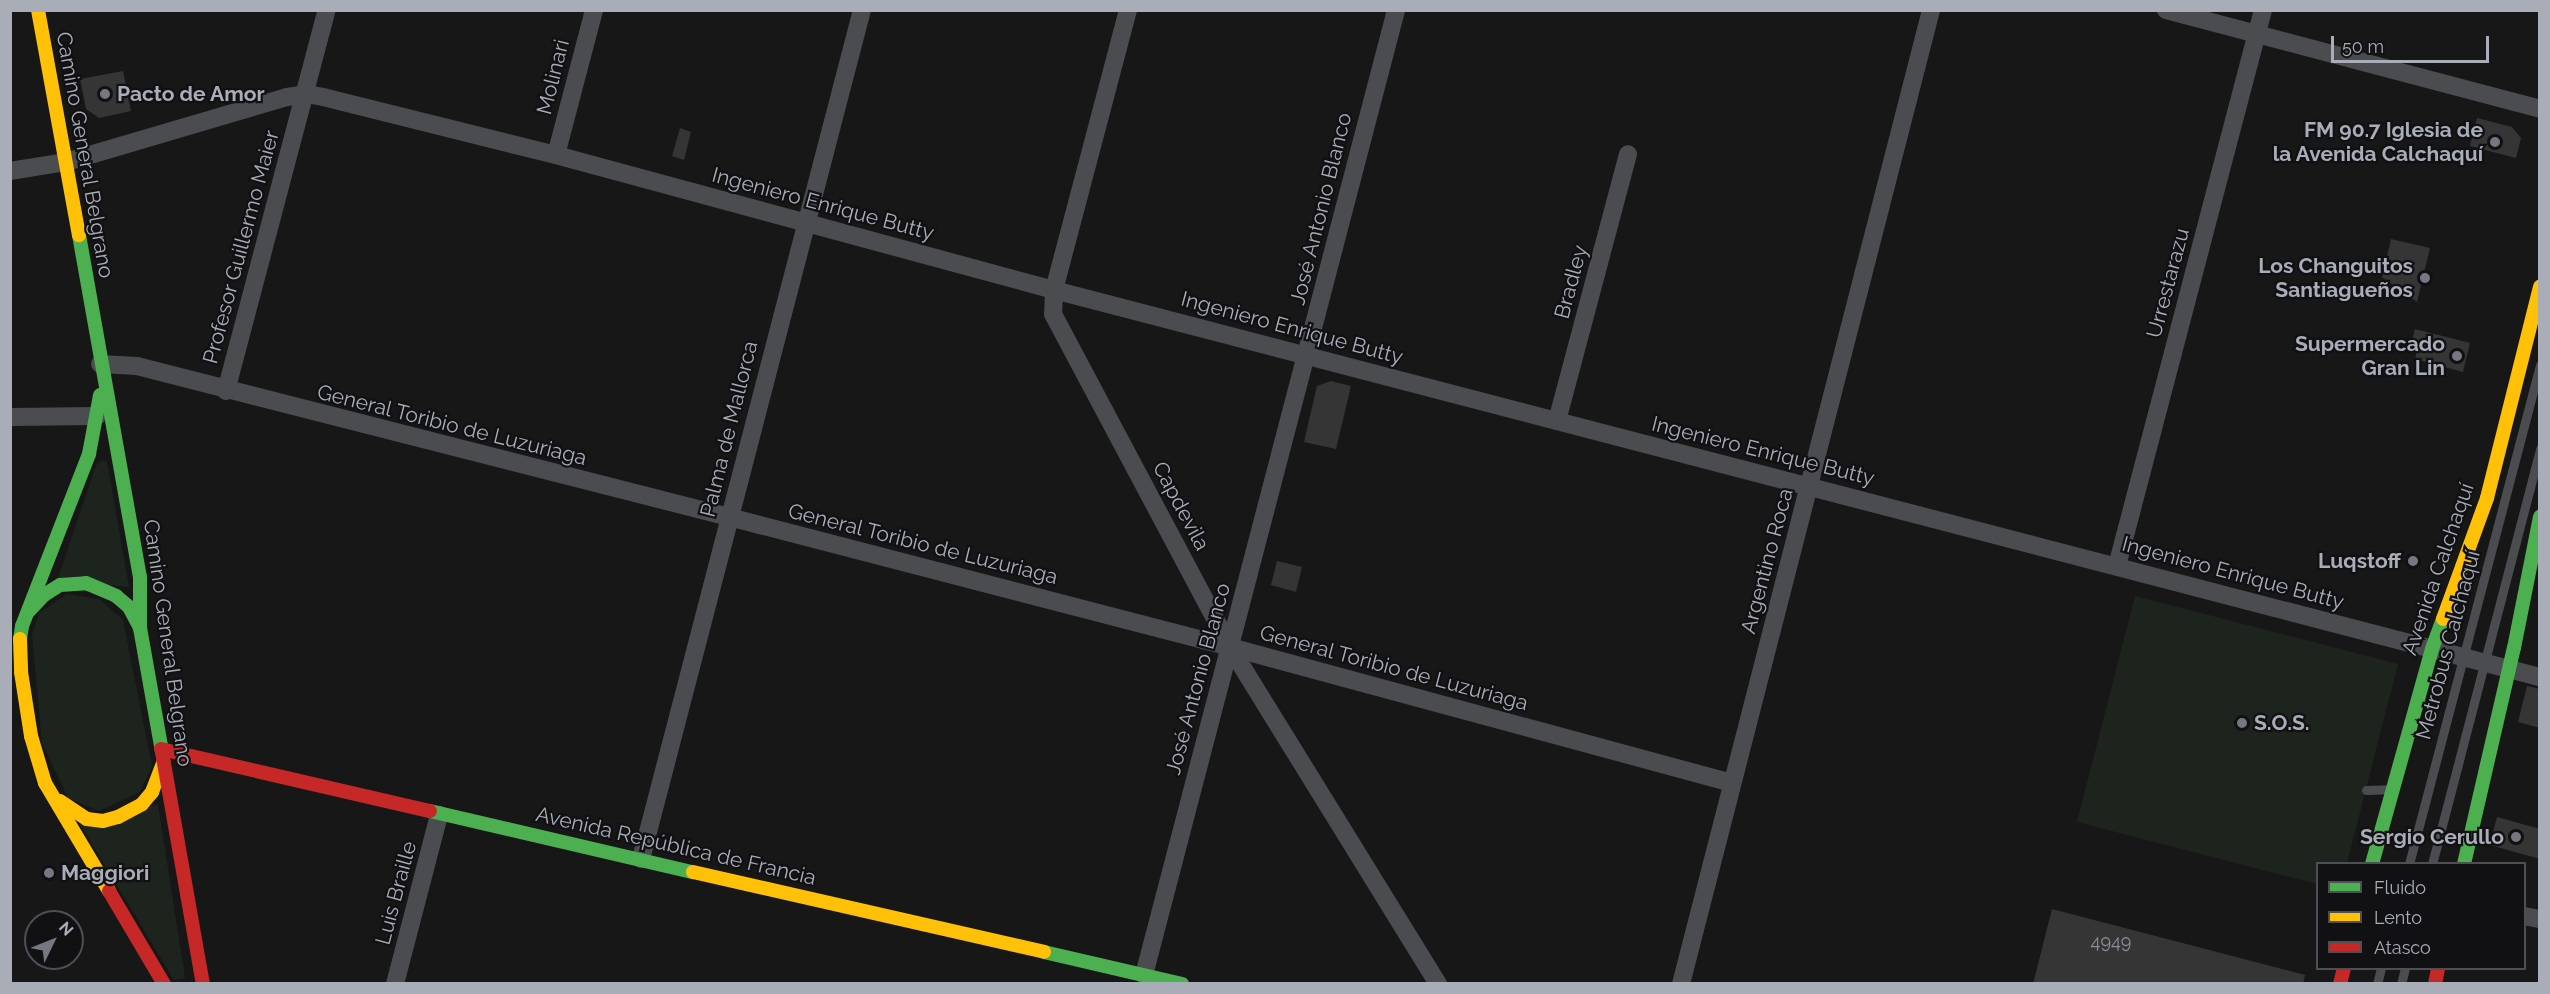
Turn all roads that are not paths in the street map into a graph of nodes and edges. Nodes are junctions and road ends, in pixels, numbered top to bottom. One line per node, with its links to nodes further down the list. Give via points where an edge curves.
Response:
1 (38, 10): 15 (main road, Camino General Belgrano)
2 (327, 10): 11 (street, Profesor Guillermo Maier)
3 (594, 10): 14 (street, Molinari)
4 (862, 10): 17 (street, Palma de Mallorca)
5 (1128, 10): 19 (street, Capdevila)
6 (1396, 10): 20 (street, José Antonio Blanco)
7 (1931, 10): 28 (street, Argentino Roca)
8 (2166, 10): 10 (street)
9 (2263, 10): 10 (street, Urrestarazu)
10 (2257, 34): 12 (street); 31 (street, Urrestarazu)
11 (306, 94): 14 (street, Ingeniero Enrique Butty); 15 (street, Ingeniero Enrique Butty); 23 (street, Profesor Guillermo Maier)
12 (2540, 109)
13 (1628, 154): 26 (street, Bradley)
14 (556, 155): 17 (street, Ingeniero Enrique Butty)
15 (66, 162): 16 (street, Ingeniero Enrique Butty); 22 (main road, Camino General Belgrano)
16 (10, 171)
17 (805, 223): 19 (street, Ingeniero Enrique Butty); 29 (street, Palma de Mallorca)
18 (2540, 287): 36 (main road, Avenida Calchaquí, via 2487,498)
19 (1054, 290): 20 (street, Ingeniero Enrique Butty); 35 (street, Capdevila, via 1053,314)
20 (1307, 355): 26 (street, Ingeniero Enrique Butty); 35 (street, José Antonio Blanco)
21 (2540, 365): 37 (lane, Metrobus Calchaquí)
22 (102, 371): 23 (street, General Toribio de Luzuriaga, via 137,366); 24 (main road, Camino General Belgrano); 33 (main road, Camino General Belgrano, via 140,577)
23 (226, 391): 29 (street, General Toribio de Luzuriaga)
24 (97, 416): 25 (street); 32 (main road, Camino General Belgrano, via 89,454)
25 (10, 417)
26 (1557, 421): 28 (street, Ingeniero Enrique Butty)
27 (2540, 448): 38 (lane, Metrobus Calchaquí)
28 (1809, 486): 31 (street, Ingeniero Enrique Butty); 45 (street, Argentino Roca)
29 (729, 517): 35 (street, General Toribio de Luzuriaga); 50 (street, Palma de Mallorca)
30 (2540, 517): 39 (main road)
31 (2117, 566): 36 (street, Ingeniero Enrique Butty)
32 (25, 619): 33 (main road, via 44,596 60,585 86,583 116,596 129,607); 34 (main road); 44 (main road, Camino General Belgrano, via 19,646 22,683)
33 (140, 628): 41 (main road, Camino General Belgrano)
34 (10, 645)
35 (1230, 647): 45 (street, General Toribio de Luzuriaga); 55 (street, José Antonio Blanco); 60 (street, Capdevila)
36 (2432, 649): 37 (street, Ingeniero Enrique Butty); 46 (main road, Avenida Calchaquí)
37 (2464, 656): 38 (street, Ingeniero Enrique Butty); 52 (lane, Metrobus Calchaquí)
38 (2484, 662): 39 (street, Ingeniero Enrique Butty); 53 (lane, Metrobus Calchaquí)
39 (2509, 669): 40 (street, Ingeniero Enrique Butty); 54 (main road)
40 (2540, 677)
41 (161, 749): 43 (main road, Camino General Belgrano); 49 (main road, Avenida República de Francia)
42 (18, 750): 44 (main road)
43 (163, 764): 48 (main road, via 152,792 142,804 118,817 104,821 87,819); 57 (main road, Camino General Belgrano)
44 (45, 783): 48 (main road, Camino General Belgrano)
45 (1732, 783): 61 (street, Argentino Roca)
46 (2392, 789): 47 (lane); 51 (main road, Avenida Calchaquí)
47 (2366, 790)
48 (54, 796): 56 (main road, Camino General Belgrano)
49 (440, 814): 50 (main road, Avenida República de Francia); 58 (street, Luis Braille)
50 (641, 859): 55 (main road, Avenida República de Francia)
51 (2373, 862)
52 (2410, 862)
53 (2433, 862)
54 (2464, 862)
55 (1144, 975): 59 (main road, Avenida República de Francia)
56 (164, 984)
57 (203, 984)
58 (395, 984)
59 (1182, 984)
60 (1438, 984)
61 (1681, 984)

